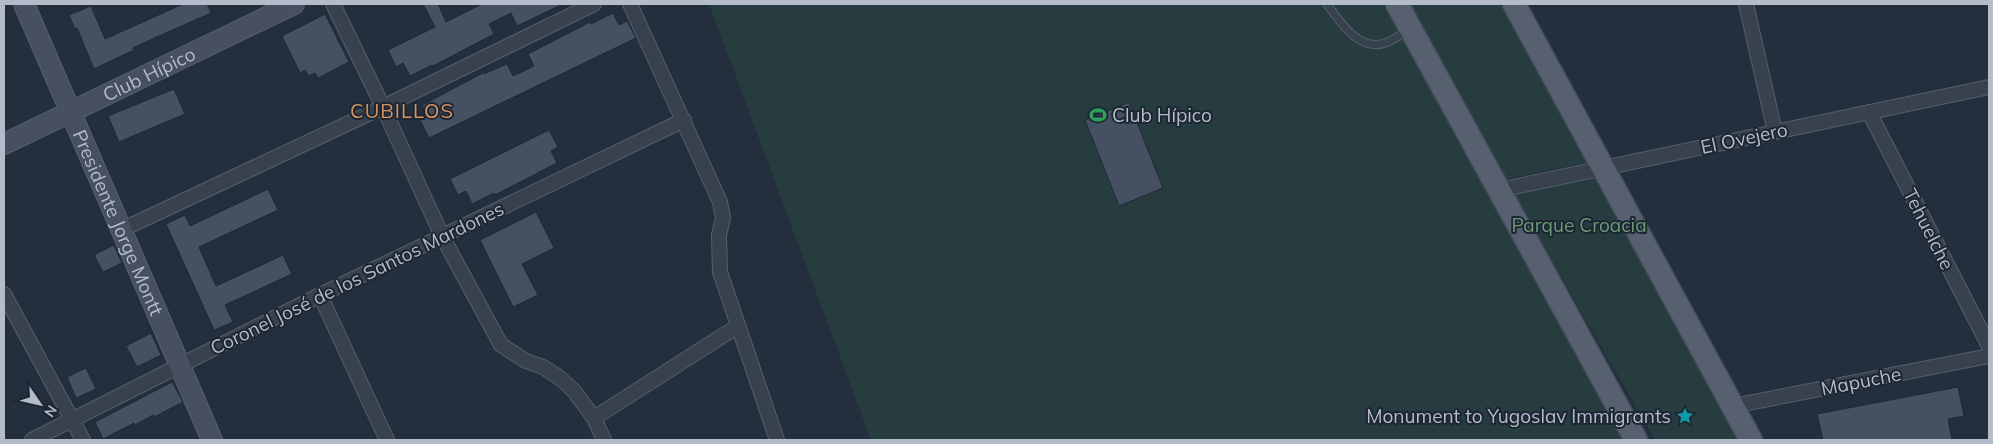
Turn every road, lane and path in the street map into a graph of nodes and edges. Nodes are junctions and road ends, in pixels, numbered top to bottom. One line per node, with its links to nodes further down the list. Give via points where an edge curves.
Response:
1 (24, 4): 14 (main road, Presidente Jorge Montt)
2 (294, 4): 14 (main road, Club Hípico)
3 (333, 4): 12 (street)
4 (594, 4): 12 (street)
5 (630, 4): 15 (street)
6 (1327, 4): 10 (lane, via 1348,32 1365,41 1387,42)
7 (1397, 4): 10 (main road)
8 (1514, 4): 18 (main road)
9 (1746, 4): 16 (street)
10 (1410, 28): 19 (main road)
11 (1989, 87): 13 (street, El Ovejero)
12 (383, 107): 20 (street); 21 (street)
13 (1869, 112): 16 (street, El Ovejero); 25 (street, Tehuelche)
14 (70, 113): 17 (main road, Club Hípico); 20 (main road, Presidente Jorge Montt)
15 (684, 120): 21 (street, Coronel José de los Santos Mardones); 24 (street, via 720,202 720,272)
16 (1775, 132): 18 (street, El Ovejero)
17 (4, 144)
18 (1602, 168): 19 (street, El Ovejero); 28 (main road)
19 (1499, 190): 37 (main road)
20 (121, 230): 27 (main road, Presidente Jorge Montt)
21 (442, 236): 23 (street, Coronel José de los Santos Mardones); 29 (street, via 501,345 560,378)
22 (4, 294): 30 (street)
23 (320, 295): 27 (street, Coronel José de los Santos Mardones); 34 (street)
24 (738, 326): 29 (street); 36 (street)
25 (1989, 346)
26 (1989, 356): 28 (street, Mapuche)
27 (179, 364): 30 (street, Coronel José de los Santos Mardones); 33 (main road, Presidente Jorge Montt)
28 (1733, 406): 38 (main road)
29 (594, 418): 35 (street)
30 (72, 419): 31 (street, Coronel José de los Santos Mardones); 32 (street)
31 (32, 440)
32 (84, 440)
33 (212, 440)
34 (387, 440)
35 (604, 440)
36 (777, 440)
37 (1636, 440)
38 (1751, 440)

